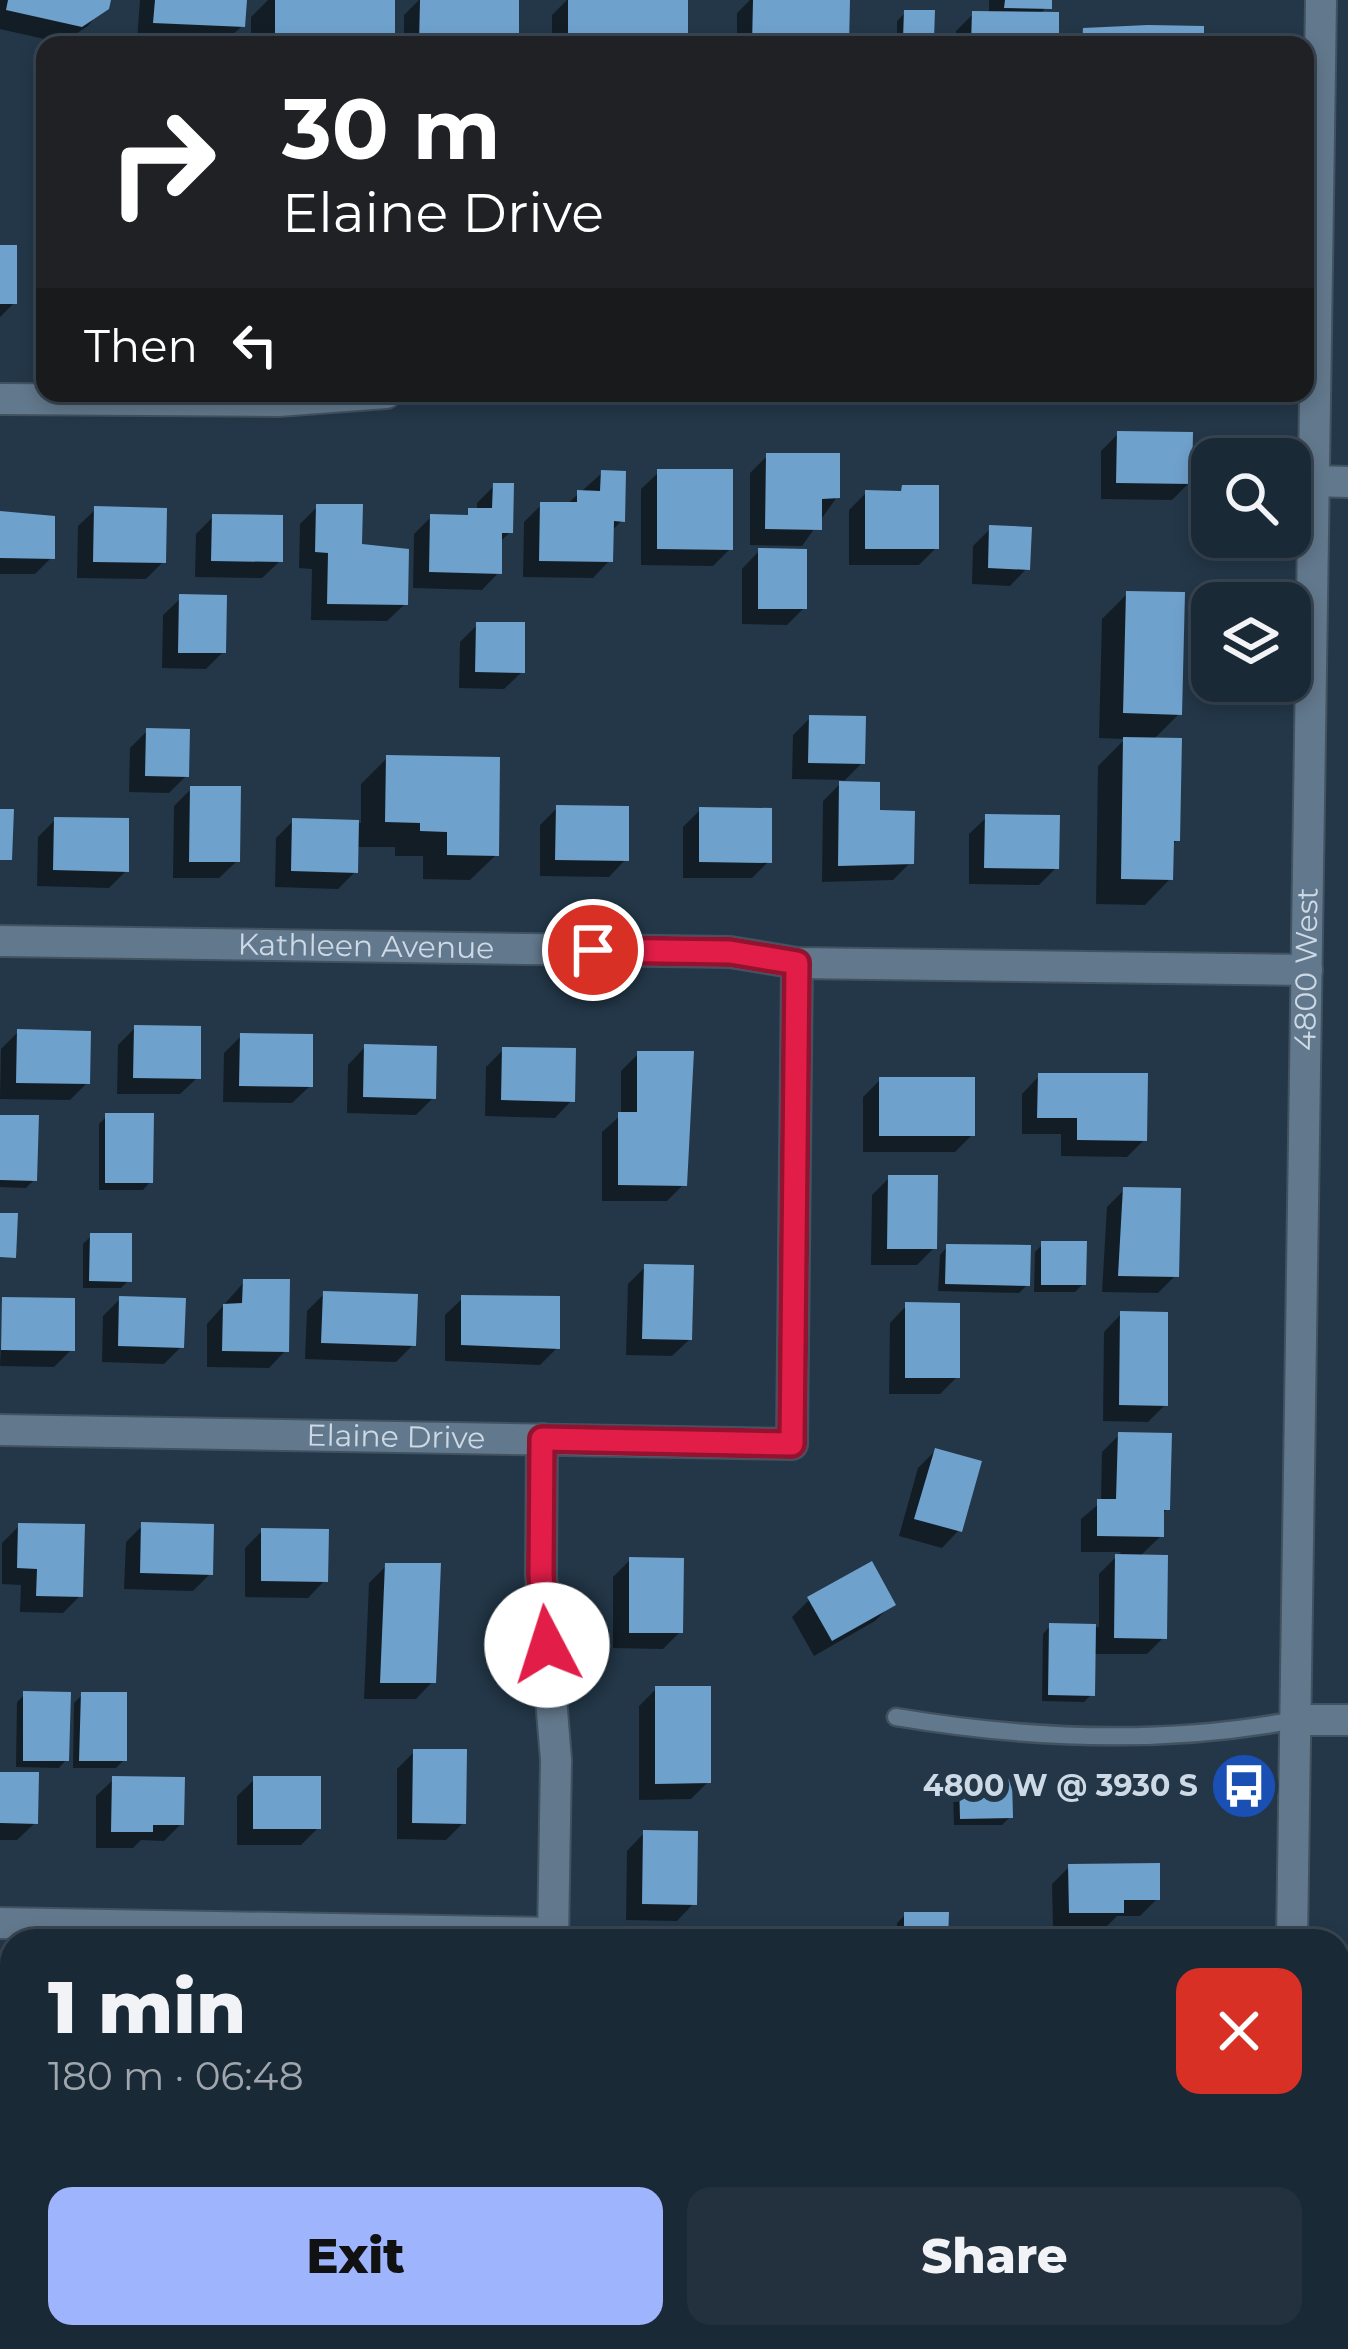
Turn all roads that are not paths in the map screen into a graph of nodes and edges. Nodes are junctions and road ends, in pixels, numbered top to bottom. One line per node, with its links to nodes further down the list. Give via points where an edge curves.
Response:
1 (1321, 0): 2 (street, 4800 West)
2 (1314, 227)
3 (0, 399): 4 (street)
4 (36, 399)
5 (1311, 402): 6 (street, 4800 West)
6 (1314, 482): 7 (street); 10 (street, 4800 West)
7 (1348, 482)
8 (0, 941): 9 (street, Kathleen Avenue, via 730,952)
9 (797, 963): 10 (street, Kathleen Avenue); 12 (street, Elaine Drive, via 792,1444)
10 (1306, 970): 14 (street, 4800 West)
11 (0, 1430): 12 (street, Elaine Drive)
12 (542, 1439): 18 (street, via 541,1575 556,1760)
13 (896, 1717): 14 (lane, via 1004,1735 1222,1734)
14 (1295, 1720): 15 (street); 19 (street, 4800 West)
15 (1348, 1720)
16 (0, 1924): 17 (street)
17 (213, 1929)
18 (553, 1929)
19 (1292, 1929)

